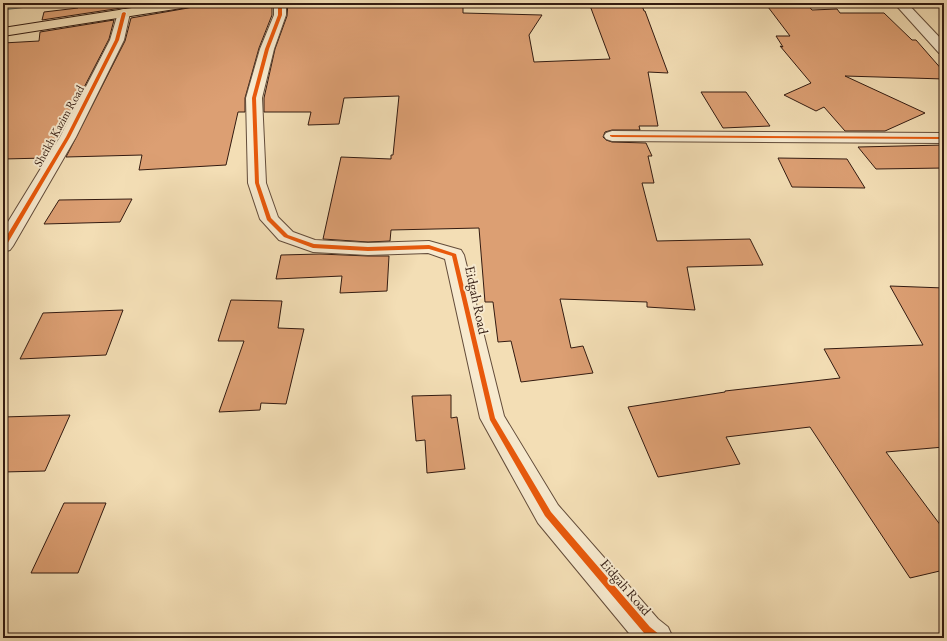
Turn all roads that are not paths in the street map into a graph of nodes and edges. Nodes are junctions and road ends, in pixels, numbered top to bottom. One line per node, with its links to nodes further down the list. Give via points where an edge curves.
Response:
1 (188, 3): 4 (highway)
2 (280, 3): 10 (street, Eidgah Road, via 280,15 267,48 254,98 257,183 269,219 286,236 313,246 368,249 429,247 454,255 492,418 548,514 647,630)
3 (900, 3): 6 (street)
4 (124, 13): 5 (highway); 9 (street, Sheikh Kazim Road, via 118,40 68,137)
5 (3, 32)
6 (944, 50)
7 (612, 136): 8 (street)
8 (944, 138)
9 (3, 246)
10 (657, 638)

